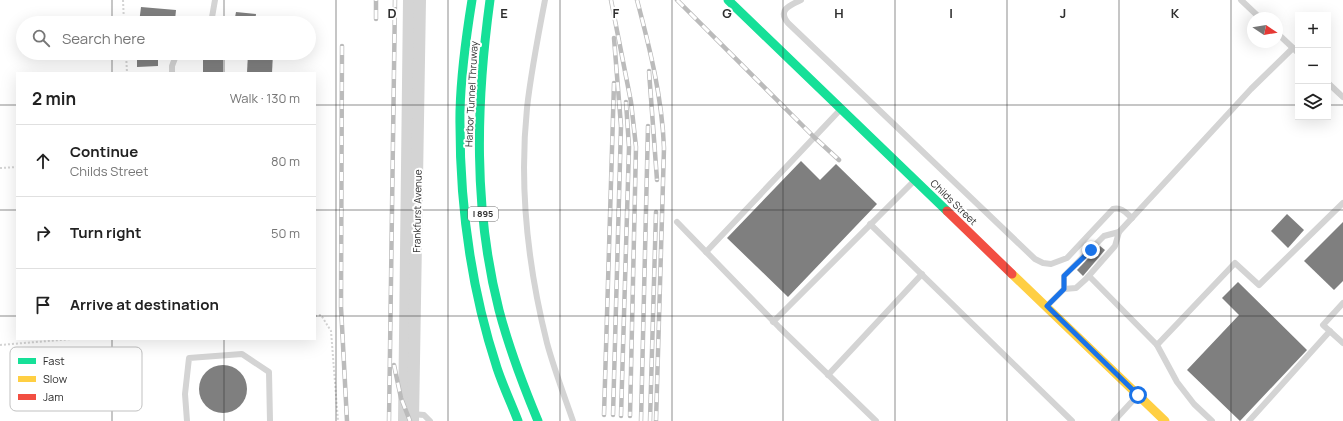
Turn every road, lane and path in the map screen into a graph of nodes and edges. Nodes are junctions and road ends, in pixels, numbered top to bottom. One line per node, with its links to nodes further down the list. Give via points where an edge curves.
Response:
1 (123, 0): 13 (path)
2 (215, 0): 14 (lane)
3 (409, 0): 47 (street, Frankfurst Avenue)
4 (420, 0): 47 (street, Frankfurst Avenue)
5 (472, 0): 52 (main road, Harbor Tunnel Thruway / I 895, via 464,49 460,111 465,205 481,310 495,364)
6 (490, 0): 53 (main road, Harbor Tunnel Thruway / I 895, via 481,75 478,138 486,243 503,324)
7 (545, 0): 54 (lane, via 527,109 526,227 535,287 548,344)
8 (741, 0): 11 (lane)
9 (801, 0): 28 (lane, via 786,9 784,18 1035,259 1051,264 1067,258 1113,209 1122,210)
10 (1241, 0): 12 (lane)
11 (730, 2): 23 (main road, Childs Street)
12 (1254, 12)
13 (124, 16)
14 (212, 16)
15 (1283, 39): 16 (lane)
16 (1293, 48): 28 (lane, via 1251,89)
17 (126, 60): 19 (path)
18 (174, 60): 20 (lane)
19 (127, 72)
20 (172, 72)
21 (1329, 84): 22 (lane)
22 (1343, 98)
23 (841, 108): 26 (main road, Childs Street); 32 (lane)
24 (16, 166): 25 (path)
25 (0, 168)
26 (915, 180): 30 (lane); 37 (main road, Childs Street)
27 (1343, 203): 44 (lane, via 1259,285 1235,263)
28 (1132, 218): 31 (lane)
29 (677, 222): 32 (lane)
30 (870, 224): 33 (lane); 39 (lane)
31 (1119, 232): 34 (lane, via 1115,246); 35 (lane, via 1104,236 1064,276)
32 (706, 252): 39 (lane)
33 (922, 274): 45 (lane); 56 (lane)
34 (1089, 276): 35 (lane, via 1076,288); 44 (lane)
35 (1064, 289): 37 (lane)
36 (1343, 303): 40 (lane, via 1323,325)
37 (1047, 306): 46 (main road, Childs Street)
38 (316, 316): 50 (path, via 321,315 331,331)
39 (773, 322): 45 (lane)
40 (1330, 331): 42 (lane); 60 (lane)
41 (60, 340): 43 (path)
42 (1343, 343)
43 (0, 345)
44 (1157, 345): 59 (lane, via 1177,382 1194,404)
45 (828, 374): 55 (lane)
46 (1138, 395): 57 (lane); 58 (main road, Childs Street)
47 (408, 417): 51 (lane, via 424,415)
48 (187, 421): 49 (lane, via 189,358 242,354 269,372)
49 (270, 421)
50 (338, 421)
51 (430, 421)
52 (518, 421)
53 (538, 421)
54 (573, 421)
55 (876, 421)
56 (1072, 421)
57 (1114, 421)
58 (1165, 421)
59 (1212, 421)
60 (1249, 421)

